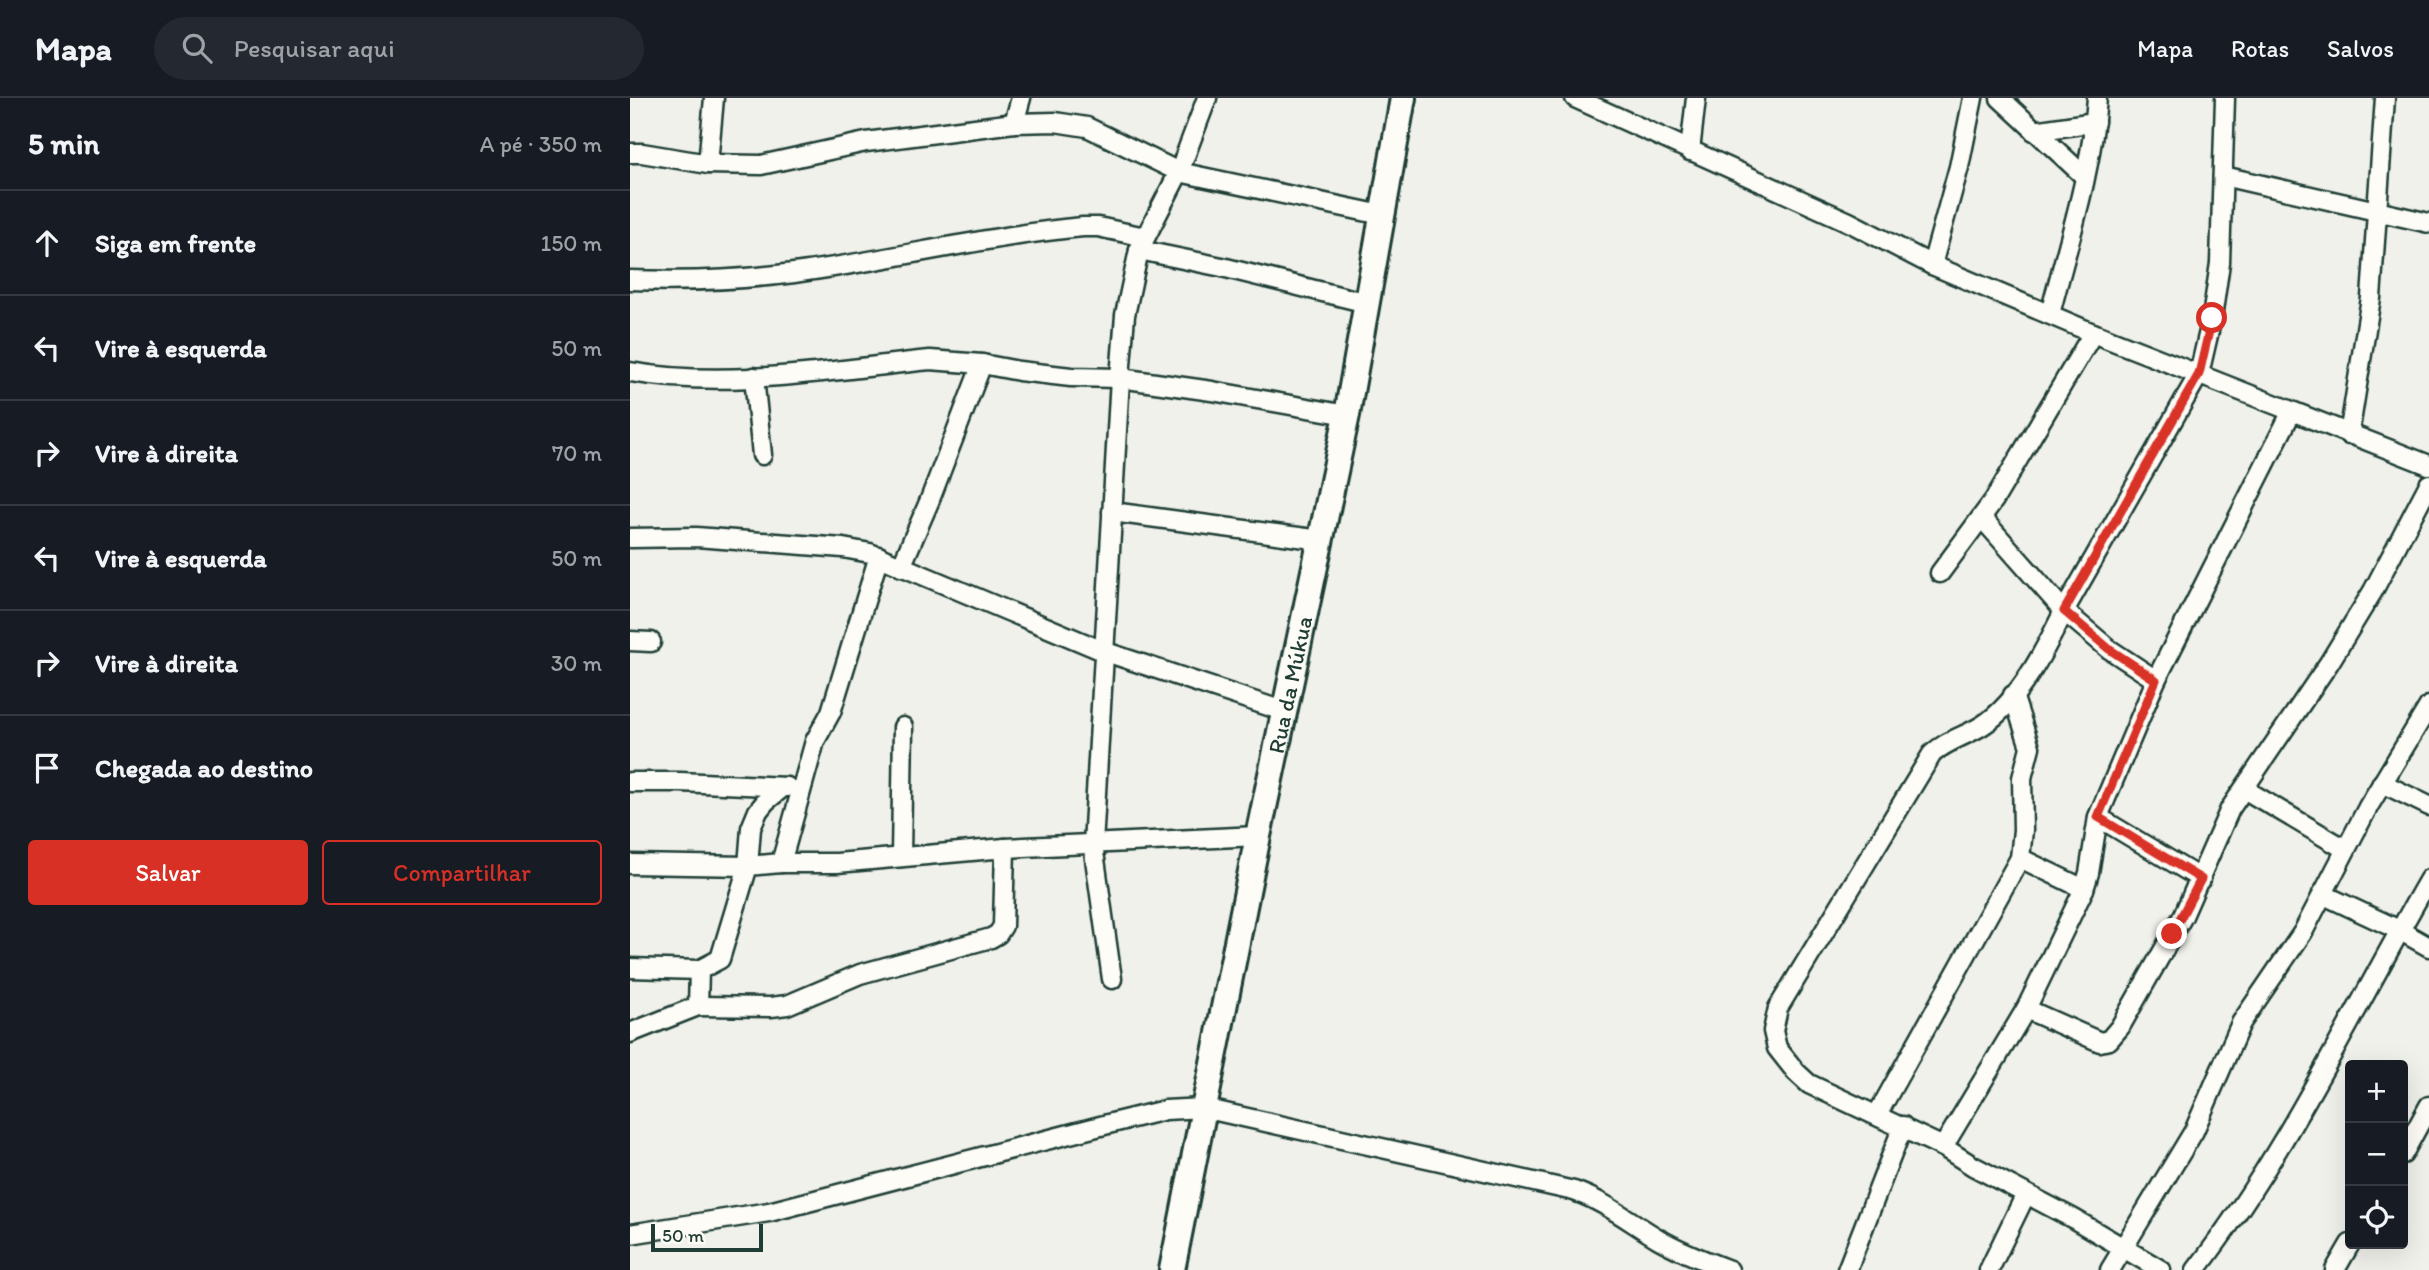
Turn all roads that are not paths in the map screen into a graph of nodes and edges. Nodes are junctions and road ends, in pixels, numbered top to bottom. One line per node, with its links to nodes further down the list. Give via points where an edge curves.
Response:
1 (714, 98): 17 (street)
2 (1021, 98): 13 (street)
3 (1207, 98): 18 (street)
4 (1403, 98): 22 (street, Rua da Múkua)
5 (1575, 98): 15 (street)
6 (1696, 98): 15 (street)
7 (1973, 98): 25 (street)
8 (2000, 98): 14 (street)
9 (2097, 98): 12 (street)
10 (2225, 98): 20 (street)
11 (2385, 98): 21 (street)
12 (2095, 122): 14 (street); 19 (street)
13 (1014, 123): 17 (street, via 866,142 761,165); 18 (street, via 1043,121 1087,127)
14 (2034, 131): 19 (street)
15 (1689, 151): 25 (street, via 1849,222)
16 (630, 153): 17 (street)
17 (708, 164)
18 (1179, 172): 22 (street); 24 (street)
19 (2084, 176): 28 (street)
20 (2223, 176): 21 (street); 32 (street, via 2220,263)
21 (2378, 211): 23 (street); 37 (street, via 2371,298)
22 (1382, 215): 27 (street, Rua da Múkua)
23 (2429, 223)
24 (1142, 244): 26 (street, via 1098,227 1072,228 796,273); 27 (street); 34 (street, via 1125,315)
25 (1931, 265): 28 (street)
26 (630, 280)
27 (1367, 303): 36 (street, Rua da Múkua)
28 (2050, 314): 29 (street)
29 (2093, 333): 32 (street); 42 (street)
30 (982, 364): 33 (street, via 930,360); 34 (street); 46 (street)
31 (630, 372): 33 (street, via 695,379)
32 (2199, 374): 35 (street); 48 (street)
33 (754, 377): 38 (street)
34 (1119, 378): 36 (street); 41 (street)
35 (2291, 413): 37 (street); 52 (street)
36 (1347, 415): 44 (street, Rua da Múkua)
37 (2349, 435): 39 (street)
38 (762, 455)
39 (2429, 465)
40 (2429, 484): 61 (street, via 2373,591)
41 (1112, 512): 44 (street); 51 (street)
42 (1982, 518): 47 (street); 48 (street)
43 (630, 538): 45 (street, via 696,537 843,548)
44 (1321, 540): 55 (street, Rua da Múkua)
45 (879, 556): 46 (street); 60 (street, via 831,712 816,741)
46 (901, 566): 51 (street)
47 (1940, 573)
48 (2064, 611): 52 (street); 53 (street)
49 (630, 641): 50 (street)
50 (651, 642)
51 (1104, 651): 55 (street); 65 (street)
52 (2156, 680): 63 (street)
53 (2013, 695): 69 (street, via 2030,747 2022,778); 87 (street, via 1986,723 1931,754 1775,1015 1774,1039 1796,1072 1810,1084)
54 (2429, 706): 58 (street)
55 (1286, 712): 64 (street, Rua da Múkua)
56 (903, 727): 68 (street)
57 (630, 782): 59 (street)
58 (2382, 783): 62 (street); 67 (street)
59 (783, 787): 60 (street); 72 (street, via 758,811 751,828)
60 (802, 787): 70 (street)
61 (2244, 789): 67 (street); 73 (street)
62 (2429, 806)
63 (2098, 817): 73 (street); 75 (street)
64 (1258, 836): 65 (street); 86 (street, Rua da Múkua)
65 (1093, 845): 66 (street); 81 (street)
66 (1004, 848): 68 (street); 82 (street, via 1003,926 992,938 860,974 787,1005)
67 (2345, 849): 76 (street)
68 (901, 858): 70 (street)
69 (2020, 859): 75 (street); 87 (street)
70 (781, 863): 72 (street)
71 (630, 864): 72 (street)
72 (748, 866): 80 (street, via 720,960)
73 (2201, 879): 83 (street, via 2109,1040 2100,1042)
74 (2429, 879): 77 (street)
75 (2084, 889): 83 (street)
76 (2322, 894): 77 (street); 93 (street, via 2303,932 2241,1023 2194,1131)
77 (2399, 930): 78 (street); 101 (street, via 2307,1101)
78 (2429, 947)
79 (630, 968): 80 (street)
80 (699, 970): 82 (street)
81 (1112, 979)
82 (698, 1006): 84 (street)
83 (2026, 1009): 90 (street)
84 (630, 1033)
85 (2429, 1106): 89 (street)
86 (1203, 1108): 92 (street, via 1165,1110 769,1212); 95 (street, Rua da Múkua); 96 (street, via 1574,1191 1597,1199 1689,1255)
87 (1877, 1115): 88 (street)
88 (1902, 1126): 90 (street); 97 (street)
89 (2408, 1145)
90 (1943, 1147): 91 (street)
91 (2026, 1194): 93 (street); 98 (street)
92 (630, 1234)
93 (2122, 1248): 99 (street); 100 (street)
94 (2347, 1249): 102 (street)
95 (1172, 1270)
96 (1729, 1270)
97 (1847, 1270)
98 (1989, 1270)
99 (2110, 1270)
100 (2161, 1270)
101 (2196, 1270)
102 (2335, 1270)

